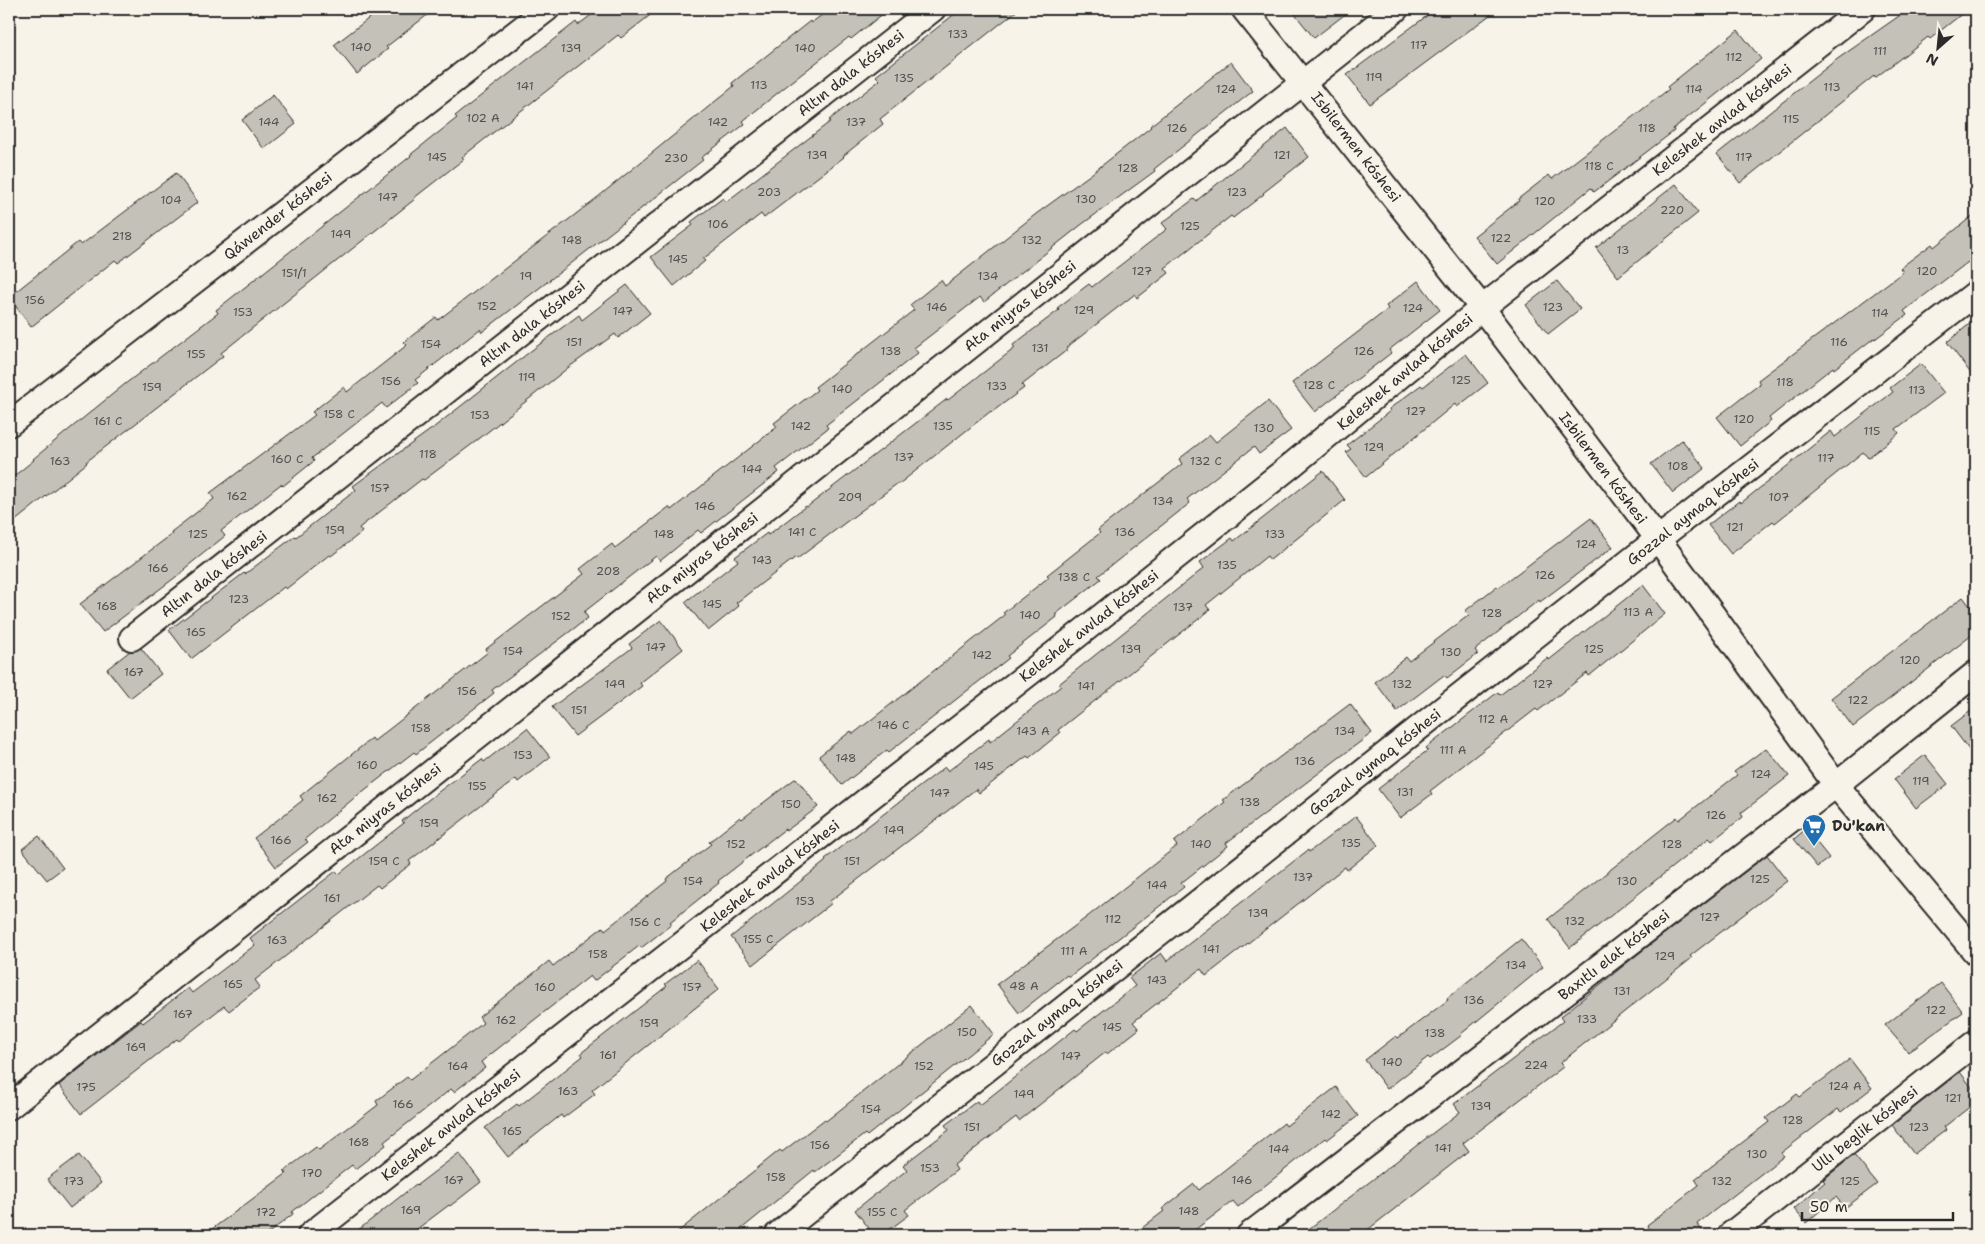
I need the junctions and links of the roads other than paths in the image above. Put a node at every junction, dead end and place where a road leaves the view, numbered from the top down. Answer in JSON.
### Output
{"nodes":[{"id":1,"x":547,"y":9,"type":"edge"},
{"id":2,"x":933,"y":9,"type":"edge"},
{"id":3,"x":1244,"y":9,"type":"edge"},
{"id":4,"x":1396,"y":9,"type":"edge"},
{"id":5,"x":1863,"y":9,"type":"edge"},
{"id":6,"x":1304,"y":81,"type":"junction"},
{"id":7,"x":1976,"y":293,"type":"edge"},
{"id":8,"x":1482,"y":308,"type":"junction"},
{"id":9,"x":9,"y":424,"type":"edge"},
{"id":10,"x":1658,"y":539,"type":"junction"},
{"id":11,"x":132,"y":638,"type":"dead end"},
{"id":12,"x":1976,"y":673,"type":"edge"},
{"id":13,"x":1836,"y":785,"type":"junction"},
{"id":14,"x":1976,"y":953,"type":"edge"},
{"id":15,"x":1976,"y":1042,"type":"edge"},
{"id":16,"x":9,"y":1107,"type":"edge"},
{"id":17,"x":310,"y":1235,"type":"edge"},
{"id":18,"x":777,"y":1235,"type":"edge"},
{"id":19,"x":1250,"y":1235,"type":"edge"},
{"id":20,"x":1730,"y":1235,"type":"edge"}],
"edges":[{"from":1,"to":9,"type":"street","name":"Qáwender kóshesi"},
{"from":2,"to":11,"type":"street","name":"Altın dala kóshesi"},
{"from":3,"to":6,"type":"street","name":"Isbilermen kóshesi"},
{"from":4,"to":6,"type":"street","name":"Ata miyras kóshesi"},
{"from":5,"to":8,"type":"street","name":"Keleshek awlad kóshesi"},
{"from":6,"to":8,"type":"street","name":"Isbilermen kóshesi"},
{"from":6,"to":16,"type":"street","name":"Ata miyras kóshesi"},
{"from":7,"to":10,"type":"street","name":"Gozzal aymaq kóshesi"},
{"from":8,"to":10,"type":"street","name":"Isbilermen kóshesi"},
{"from":8,"to":17,"type":"street","name":"Keleshek awlad kóshesi"},
{"from":10,"to":13,"type":"street","name":"Isbilermen kóshesi"},
{"from":10,"to":18,"type":"street","name":"Gozzal aymaq kóshesi"},
{"from":12,"to":13,"type":"street","name":"Baxıtlı elat kóshesi"},
{"from":13,"to":14,"type":"street","name":"Isbilermen kóshesi"},
{"from":13,"to":19,"type":"street","name":"Baxıtlı elat kóshesi"},
{"from":15,"to":20,"type":"street","name":"Ullı beglik kóshesi"}]}
